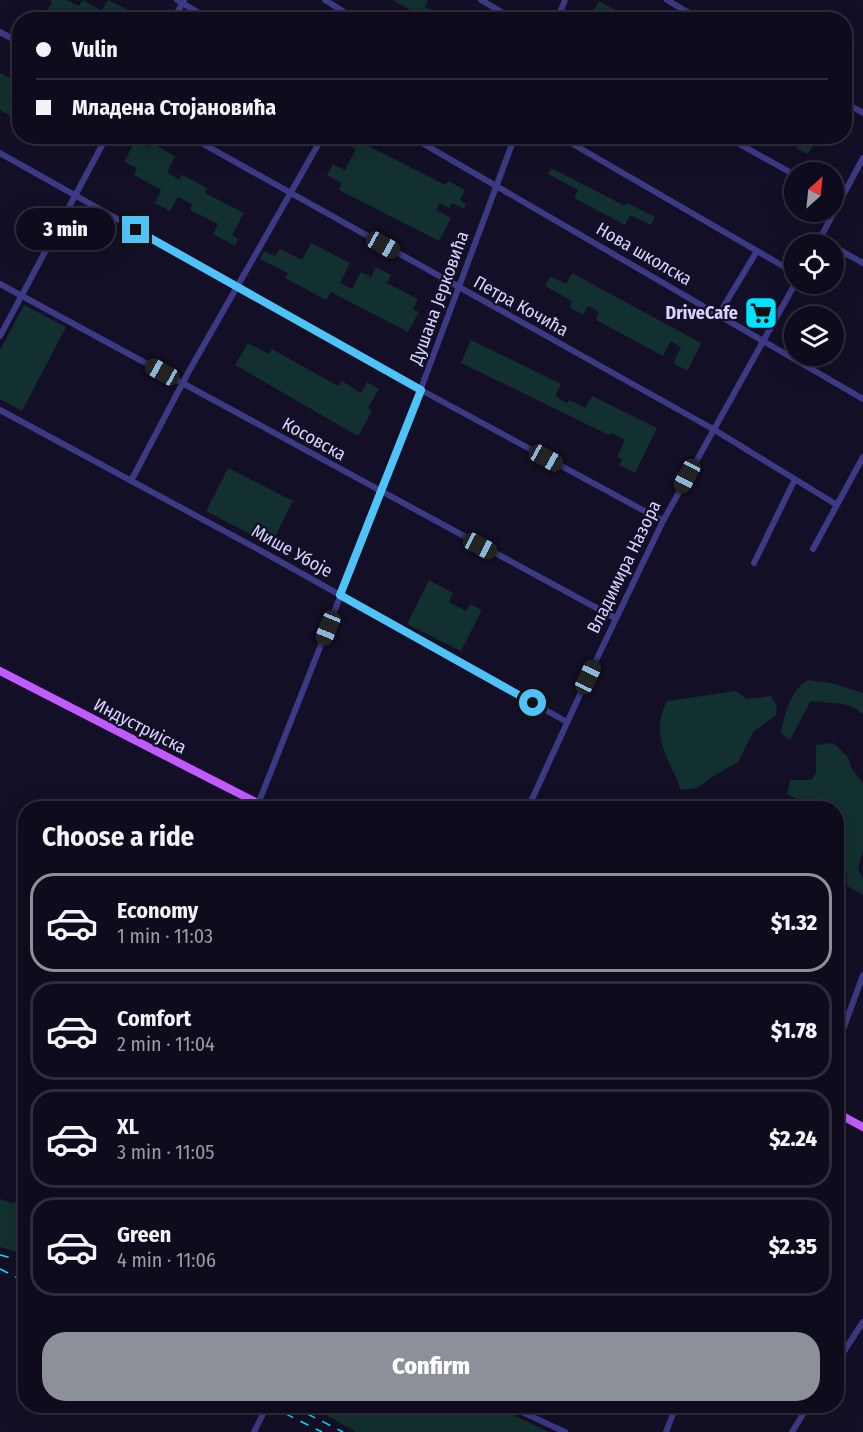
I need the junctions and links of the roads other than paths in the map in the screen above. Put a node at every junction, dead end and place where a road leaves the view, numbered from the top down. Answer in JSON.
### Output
{"nodes":[{"id":1,"x":325,"y":0,"type":"edge"},
{"id":2,"x":481,"y":0,"type":"edge"},
{"id":3,"x":667,"y":0,"type":"edge"},
{"id":4,"x":181,"y":1,"type":"edge"},
{"id":5,"x":198,"y":12,"type":"edge"},
{"id":6,"x":344,"y":12,"type":"edge"},
{"id":7,"x":501,"y":12,"type":"edge"},
{"id":8,"x":687,"y":12,"type":"edge"},
{"id":9,"x":104,"y":144,"type":"edge"},
{"id":10,"x":203,"y":144,"type":"edge"},
{"id":11,"x":318,"y":144,"type":"edge"},
{"id":12,"x":423,"y":144,"type":"edge"},
{"id":13,"x":512,"y":144,"type":"edge"},
{"id":14,"x":573,"y":144,"type":"edge"},
{"id":15,"x":739,"y":144,"type":"edge"},
{"id":16,"x":0,"y":153,"type":"edge"},
{"id":17,"x":863,"y":158,"type":"edge"},
{"id":18,"x":784,"y":169,"type":"edge"},
{"id":19,"x":496,"y":187,"type":"junction"},
{"id":20,"x":289,"y":192,"type":"junction"},
{"id":21,"x":844,"y":194,"type":"edge"},
{"id":22,"x":76,"y":196,"type":"junction"},
{"id":23,"x":756,"y":251,"type":"junction"},
{"id":24,"x":844,"y":253,"type":"edge"},
{"id":25,"x":863,"y":263,"type":"edge"},
{"id":26,"x":784,"y":267,"type":"edge"},
{"id":27,"x":0,"y":284,"type":"edge"},
{"id":28,"x":237,"y":286,"type":"junction"},
{"id":29,"x":459,"y":288,"type":"junction"},
{"id":30,"x":789,"y":294,"type":"edge"},
{"id":31,"x":21,"y":296,"type":"junction"},
{"id":32,"x":718,"y":314,"type":"junction"},
{"id":33,"x":0,"y":336,"type":"edge"},
{"id":34,"x":763,"y":341,"type":"junction"},
{"id":35,"x":182,"y":383,"type":"junction"},
{"id":36,"x":421,"y":390,"type":"junction"},
{"id":37,"x":863,"y":399,"type":"edge"},
{"id":38,"x":0,"y":410,"type":"edge"},
{"id":39,"x":713,"y":429,"type":"junction"},
{"id":40,"x":863,"y":457,"type":"edge"},
{"id":41,"x":795,"y":480,"type":"junction"},
{"id":42,"x":131,"y":481,"type":"junction"},
{"id":43,"x":381,"y":493,"type":"junction"},
{"id":44,"x":837,"y":505,"type":"junction"},
{"id":45,"x":663,"y":521,"type":"junction"},
{"id":46,"x":813,"y":549,"type":"dead end"},
{"id":47,"x":754,"y":563,"type":"dead end"},
{"id":48,"x":340,"y":595,"type":"junction"},
{"id":49,"x":615,"y":618,"type":"junction"},
{"id":50,"x":0,"y":671,"type":"edge"},
{"id":51,"x":567,"y":722,"type":"junction"},
{"id":52,"x":252,"y":801,"type":"edge"},
{"id":53,"x":259,"y":801,"type":"edge"},
{"id":54,"x":531,"y":801,"type":"edge"},
{"id":55,"x":863,"y":975,"type":"edge"},
{"id":56,"x":844,"y":1027,"type":"edge"},
{"id":57,"x":844,"y":1116,"type":"edge"},
{"id":58,"x":863,"y":1126,"type":"edge"},
{"id":59,"x":863,"y":1322,"type":"edge"},
{"id":60,"x":844,"y":1351,"type":"edge"},
{"id":61,"x":264,"y":1413,"type":"edge"},
{"id":62,"x":524,"y":1413,"type":"edge"},
{"id":63,"x":673,"y":1413,"type":"edge"},
{"id":64,"x":804,"y":1413,"type":"edge"},
{"id":65,"x":254,"y":1432,"type":"edge"},
{"id":66,"x":565,"y":1432,"type":"edge"},
{"id":67,"x":666,"y":1432,"type":"edge"},
{"id":68,"x":792,"y":1432,"type":"edge"}],
"edges":[{"from":1,"to":6,"type":"street"},
{"from":2,"to":7,"type":"street"},
{"from":3,"to":8,"type":"street"},
{"from":4,"to":5,"type":"street"},
{"from":9,"to":22,"type":"street"},
{"from":10,"to":20,"type":"street","name":"Петра Кочића"},
{"from":11,"to":20,"type":"street"},
{"from":12,"to":19,"type":"street","name":"Нова школска"},
{"from":13,"to":19,"type":"street","name":"Душана Јерковића"},
{"from":14,"to":23,"type":"street"},
{"from":15,"to":18,"type":"street"},
{"from":16,"to":22,"type":"street"},
{"from":17,"to":21,"type":"street"},
{"from":19,"to":29,"type":"street","name":"Душана Јерковића"},
{"from":19,"to":32,"type":"street","name":"Нова школска"},
{"from":20,"to":28,"type":"street"},
{"from":20,"to":29,"type":"street","name":"Петра Кочића"},
{"from":22,"to":28,"type":"street"},
{"from":22,"to":31,"type":"street"},
{"from":23,"to":26,"type":"street"},
{"from":23,"to":32,"type":"street"},
{"from":24,"to":25,"type":"street"},
{"from":27,"to":31,"type":"street","name":"Косовска"},
{"from":28,"to":35,"type":"street"},
{"from":28,"to":36,"type":"street"},
{"from":29,"to":36,"type":"street","name":"Душана Јерковића"},
{"from":29,"to":39,"type":"street","name":"Петра Кочића"},
{"from":30,"to":34,"type":"street","name":"Владимира Назора"},
{"from":31,"to":33,"type":"street"},
{"from":31,"to":35,"type":"street","name":"Косовска"},
{"from":32,"to":34,"type":"street","name":"Нова школска"},
{"from":34,"to":37,"type":"street","name":"Нова школска"},
{"from":34,"to":39,"type":"street","name":"Владимира Назора"},
{"from":35,"to":42,"type":"street"},
{"from":35,"to":43,"type":"street","name":"Косовска"},
{"from":36,"to":43,"type":"street","name":"Душана Јерковића"},
{"from":36,"to":45,"type":"street"},
{"from":38,"to":42,"type":"street","name":"Мише Убоје"},
{"from":39,"to":41,"type":"street","name":"Петра Кочића"},
{"from":39,"to":45,"type":"street","name":"Владимира Назора"},
{"from":40,"to":44,"type":"street"},
{"from":41,"to":44,"type":"street","name":"Петра Кочића"},
{"from":41,"to":47,"type":"street"},
{"from":42,"to":48,"type":"street","name":"Мише Убоје"},
{"from":43,"to":48,"type":"street","name":"Душана Јерковића"},
{"from":43,"to":49,"type":"street","name":"Косовска"},
{"from":44,"to":46,"type":"street"},
{"from":45,"to":49,"type":"street","name":"Владимира Назора"},
{"from":48,"to":51,"type":"street","name":"Мише Убоје"},
{"from":48,"to":53,"type":"street","name":"Душана Јерковића"},
{"from":49,"to":51,"type":"street","name":"Владимира Назора"},
{"from":50,"to":52,"type":"main road","name":"Индустријска"},
{"from":51,"to":54,"type":"street","name":"Владимира Назора"},
{"from":55,"to":56,"type":"street"},
{"from":57,"to":58,"type":"main road"},
{"from":59,"to":60,"type":"street"},
{"from":61,"to":65,"type":"street"},
{"from":62,"to":66,"type":"street"},
{"from":63,"to":67,"type":"street"},
{"from":64,"to":68,"type":"street"}]}
